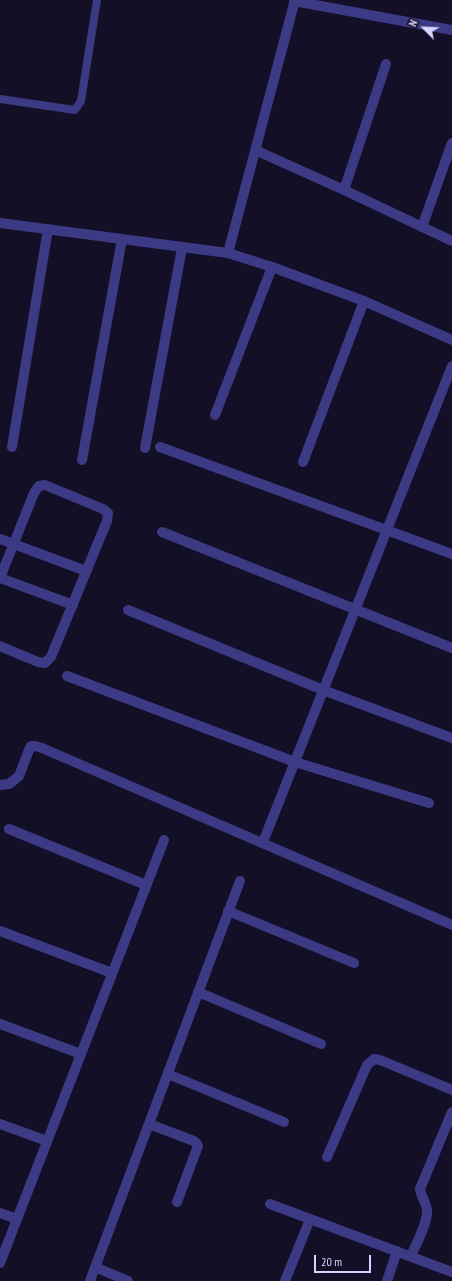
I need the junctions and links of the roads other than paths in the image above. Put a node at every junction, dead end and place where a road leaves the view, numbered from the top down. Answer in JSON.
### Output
{"nodes":[{"id":1,"x":96,"y":0,"type":"edge"},
{"id":2,"x":294,"y":1,"type":"edge"},
{"id":3,"x":452,"y":30,"type":"edge"},
{"id":4,"x":386,"y":64,"type":"dead end"},
{"id":5,"x":0,"y":99,"type":"edge"},
{"id":6,"x":452,"y":143,"type":"edge"},
{"id":7,"x":255,"y":150,"type":"junction"},
{"id":8,"x":344,"y":190,"type":"junction"},
{"id":9,"x":0,"y":223,"type":"edge"},
{"id":10,"x":422,"y":227,"type":"junction"},
{"id":11,"x":48,"y":229,"type":"junction"},
{"id":12,"x":122,"y":239,"type":"junction"},
{"id":13,"x":452,"y":241,"type":"edge"},
{"id":14,"x":182,"y":248,"type":"junction"},
{"id":15,"x":228,"y":253,"type":"junction"},
{"id":16,"x":272,"y":267,"type":"junction"},
{"id":17,"x":364,"y":301,"type":"junction"},
{"id":18,"x":452,"y":340,"type":"edge"},
{"id":19,"x":452,"y":366,"type":"edge"},
{"id":20,"x":215,"y":415,"type":"dead end"},
{"id":21,"x":12,"y":447,"type":"dead end"},
{"id":22,"x":160,"y":447,"type":"dead end"},
{"id":23,"x":146,"y":448,"type":"dead end"},
{"id":24,"x":82,"y":460,"type":"dead end"},
{"id":25,"x":303,"y":462,"type":"dead end"},
{"id":26,"x":387,"y":530,"type":"junction"},
{"id":27,"x":162,"y":532,"type":"dead end"},
{"id":28,"x":0,"y":539,"type":"edge"},
{"id":29,"x":14,"y":544,"type":"junction"},
{"id":30,"x":452,"y":554,"type":"edge"},
{"id":31,"x":86,"y":571,"type":"junction"},
{"id":32,"x":0,"y":578,"type":"edge"},
{"id":33,"x":73,"y":605,"type":"junction"},
{"id":34,"x":128,"y":610,"type":"dead end"},
{"id":35,"x":355,"y":610,"type":"junction"},
{"id":36,"x":0,"y":646,"type":"edge"},
{"id":37,"x":452,"y":648,"type":"edge"},
{"id":38,"x":66,"y":676,"type":"dead end"},
{"id":39,"x":323,"y":690,"type":"junction"},
{"id":40,"x":452,"y":738,"type":"edge"},
{"id":41,"x":295,"y":762,"type":"junction"},
{"id":42,"x":0,"y":785,"type":"edge"},
{"id":43,"x":429,"y":803,"type":"dead end"},
{"id":44,"x":9,"y":829,"type":"dead end"},
{"id":45,"x":164,"y":840,"type":"dead end"},
{"id":46,"x":263,"y":842,"type":"junction"},
{"id":47,"x":240,"y":881,"type":"dead end"},
{"id":48,"x":146,"y":884,"type":"junction"},
{"id":49,"x":228,"y":912,"type":"junction"},
{"id":50,"x":452,"y":925,"type":"edge"},
{"id":51,"x":0,"y":931,"type":"edge"},
{"id":52,"x":354,"y":962,"type":"dead end"},
{"id":53,"x":112,"y":973,"type":"junction"},
{"id":54,"x":198,"y":992,"type":"junction"},
{"id":55,"x":0,"y":1024,"type":"edge"},
{"id":56,"x":320,"y":1044,"type":"dead end"},
{"id":57,"x":81,"y":1054,"type":"junction"},
{"id":58,"x":168,"y":1074,"type":"junction"},
{"id":59,"x":452,"y":1090,"type":"edge"},
{"id":60,"x":452,"y":1112,"type":"edge"},
{"id":61,"x":284,"y":1122,"type":"dead end"},
{"id":62,"x":0,"y":1124,"type":"edge"},
{"id":63,"x":149,"y":1124,"type":"junction"},
{"id":64,"x":47,"y":1141,"type":"junction"},
{"id":65,"x":327,"y":1157,"type":"dead end"},
{"id":66,"x":177,"y":1202,"type":"dead end"},
{"id":67,"x":270,"y":1204,"type":"dead end"},
{"id":68,"x":0,"y":1213,"type":"edge"},
{"id":69,"x":310,"y":1219,"type":"junction"},
{"id":70,"x":17,"y":1220,"type":"junction"},
{"id":71,"x":397,"y":1251,"type":"junction"},
{"id":72,"x":411,"y":1256,"type":"junction"},
{"id":73,"x":0,"y":1263,"type":"edge"},
{"id":74,"x":95,"y":1267,"type":"junction"},
{"id":75,"x":452,"y":1272,"type":"edge"},
{"id":76,"x":90,"y":1281,"type":"edge"},
{"id":77,"x":128,"y":1281,"type":"edge"},
{"id":78,"x":285,"y":1281,"type":"edge"},
{"id":79,"x":387,"y":1281,"type":"edge"}],
"edges":[{"from":1,"to":5,"type":"lane"},
{"from":2,"to":3,"type":"street"},
{"from":2,"to":7,"type":"street"},
{"from":4,"to":8,"type":"street"},
{"from":6,"to":10,"type":"street"},
{"from":7,"to":8,"type":"street"},
{"from":7,"to":15,"type":"street"},
{"from":8,"to":10,"type":"street"},
{"from":9,"to":11,"type":"street"},
{"from":10,"to":13,"type":"street"},
{"from":11,"to":12,"type":"street"},
{"from":11,"to":21,"type":"street"},
{"from":12,"to":14,"type":"street"},
{"from":12,"to":24,"type":"street"},
{"from":14,"to":15,"type":"street"},
{"from":14,"to":23,"type":"street"},
{"from":15,"to":16,"type":"street"},
{"from":16,"to":17,"type":"street"},
{"from":16,"to":20,"type":"street"},
{"from":17,"to":18,"type":"street"},
{"from":17,"to":25,"type":"street"},
{"from":19,"to":26,"type":"street"},
{"from":22,"to":26,"type":"street"},
{"from":26,"to":30,"type":"street"},
{"from":26,"to":35,"type":"street"},
{"from":27,"to":35,"type":"street"},
{"from":28,"to":29,"type":"street"},
{"from":29,"to":31,"type":"street"},
{"from":29,"to":31,"type":"street"},
{"from":29,"to":32,"type":"street"},
{"from":31,"to":33,"type":"street"},
{"from":32,"to":33,"type":"street"},
{"from":33,"to":36,"type":"street"},
{"from":34,"to":39,"type":"street"},
{"from":35,"to":37,"type":"street"},
{"from":35,"to":39,"type":"street"},
{"from":38,"to":41,"type":"street"},
{"from":39,"to":40,"type":"street"},
{"from":39,"to":41,"type":"street"},
{"from":41,"to":43,"type":"street"},
{"from":41,"to":46,"type":"street"},
{"from":42,"to":46,"type":"street"},
{"from":44,"to":48,"type":"street"},
{"from":45,"to":48,"type":"street"},
{"from":46,"to":50,"type":"street"},
{"from":47,"to":49,"type":"street"},
{"from":48,"to":53,"type":"street"},
{"from":49,"to":52,"type":"street"},
{"from":49,"to":54,"type":"street"},
{"from":51,"to":53,"type":"street"},
{"from":53,"to":57,"type":"street"},
{"from":54,"to":56,"type":"street"},
{"from":54,"to":58,"type":"street"},
{"from":55,"to":57,"type":"street"},
{"from":57,"to":64,"type":"street"},
{"from":58,"to":61,"type":"street"},
{"from":58,"to":63,"type":"street"},
{"from":59,"to":65,"type":"street"},
{"from":60,"to":72,"type":"street"},
{"from":62,"to":64,"type":"street"},
{"from":63,"to":66,"type":"street"},
{"from":63,"to":74,"type":"street"},
{"from":64,"to":70,"type":"street"},
{"from":67,"to":69,"type":"street"},
{"from":68,"to":70,"type":"street"},
{"from":69,"to":71,"type":"street"},
{"from":69,"to":78,"type":"street"},
{"from":70,"to":73,"type":"street"},
{"from":71,"to":72,"type":"street"},
{"from":71,"to":79,"type":"street"},
{"from":72,"to":75,"type":"street"},
{"from":74,"to":76,"type":"street"},
{"from":74,"to":77,"type":"street"}]}
